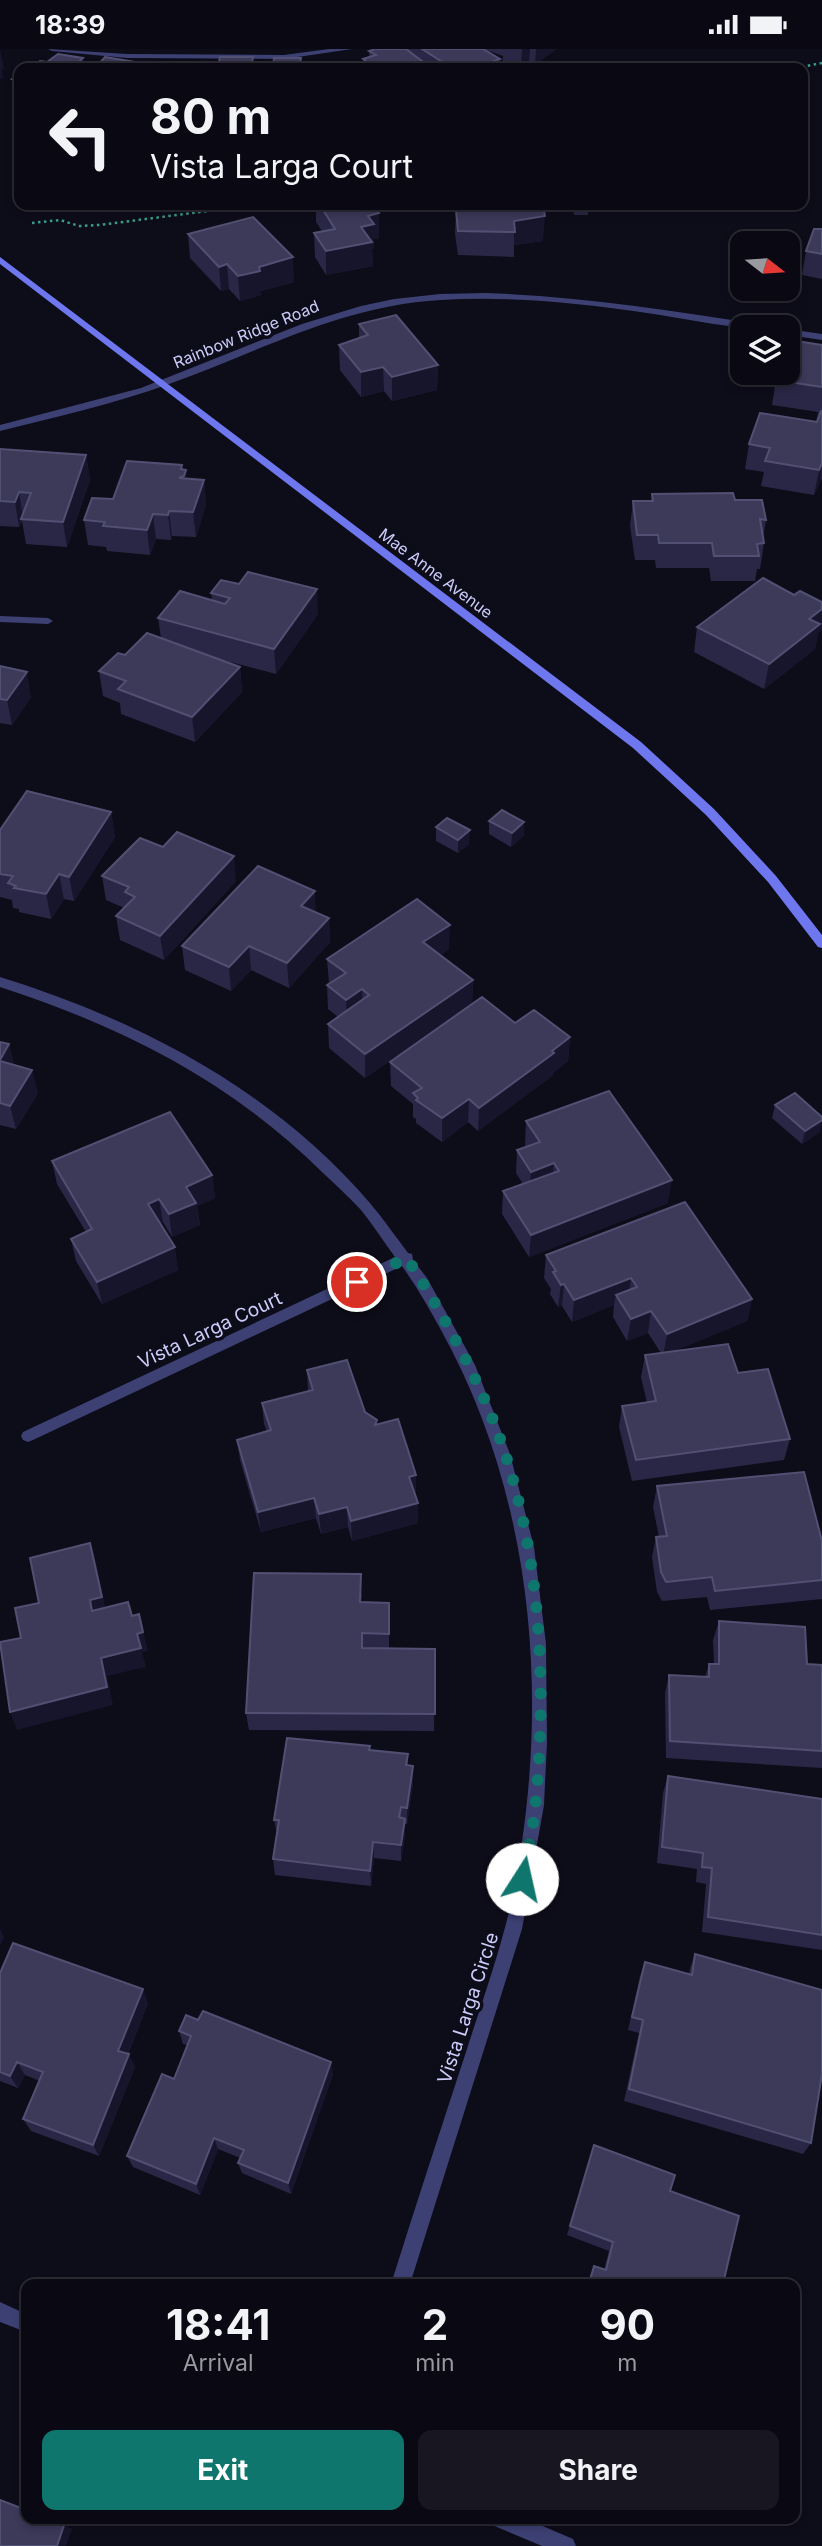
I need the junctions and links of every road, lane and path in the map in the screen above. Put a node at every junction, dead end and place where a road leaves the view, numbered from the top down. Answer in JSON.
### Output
{"nodes":[{"id":1,"x":52,"y":49,"type":"edge"},
{"id":2,"x":348,"y":49,"type":"edge"},
{"id":3,"x":216,"y":210,"type":"edge"},
{"id":4,"x":32,"y":223,"type":"dead end"},
{"id":5,"x":0,"y":260,"type":"edge"},
{"id":6,"x":730,"y":323,"type":"edge"},
{"id":7,"x":800,"y":334,"type":"edge"},
{"id":8,"x":822,"y":337,"type":"edge"},
{"id":9,"x":163,"y":384,"type":"junction"},
{"id":10,"x":0,"y":428,"type":"edge"},
{"id":11,"x":0,"y":619,"type":"edge"},
{"id":12,"x":48,"y":621,"type":"dead end"},
{"id":13,"x":822,"y":944,"type":"edge"},
{"id":14,"x":0,"y":982,"type":"edge"},
{"id":15,"x":407,"y":1258,"type":"junction"},
{"id":16,"x":28,"y":1436,"type":"dead end"},
{"id":17,"x":403,"y":2279,"type":"edge"},
{"id":18,"x":0,"y":2312,"type":"edge"},
{"id":19,"x":21,"y":2321,"type":"edge"},
{"id":20,"x":513,"y":2524,"type":"edge"},
{"id":21,"x":566,"y":2546,"type":"edge"}],
"edges":[{"from":1,"to":2,"type":"street"},
{"from":3,"to":4,"type":"path"},
{"from":5,"to":9,"type":"main road","name":"Mae Anne Avenue"},
{"from":6,"to":9,"type":"street","name":"Rainbow Ridge Road"},
{"from":7,"to":8,"type":"street"},
{"from":9,"to":10,"type":"street","name":"Rainbow Ridge Road"},
{"from":9,"to":13,"type":"main road","name":"Mae Anne Avenue"},
{"from":11,"to":12,"type":"street"},
{"from":14,"to":15,"type":"street","name":"Vista Larga Circle"},
{"from":15,"to":16,"type":"street","name":"Vista Larga Court"},
{"from":15,"to":17,"type":"street","name":"Vista Larga Circle"},
{"from":18,"to":19,"type":"street"},
{"from":20,"to":21,"type":"street"}]}
